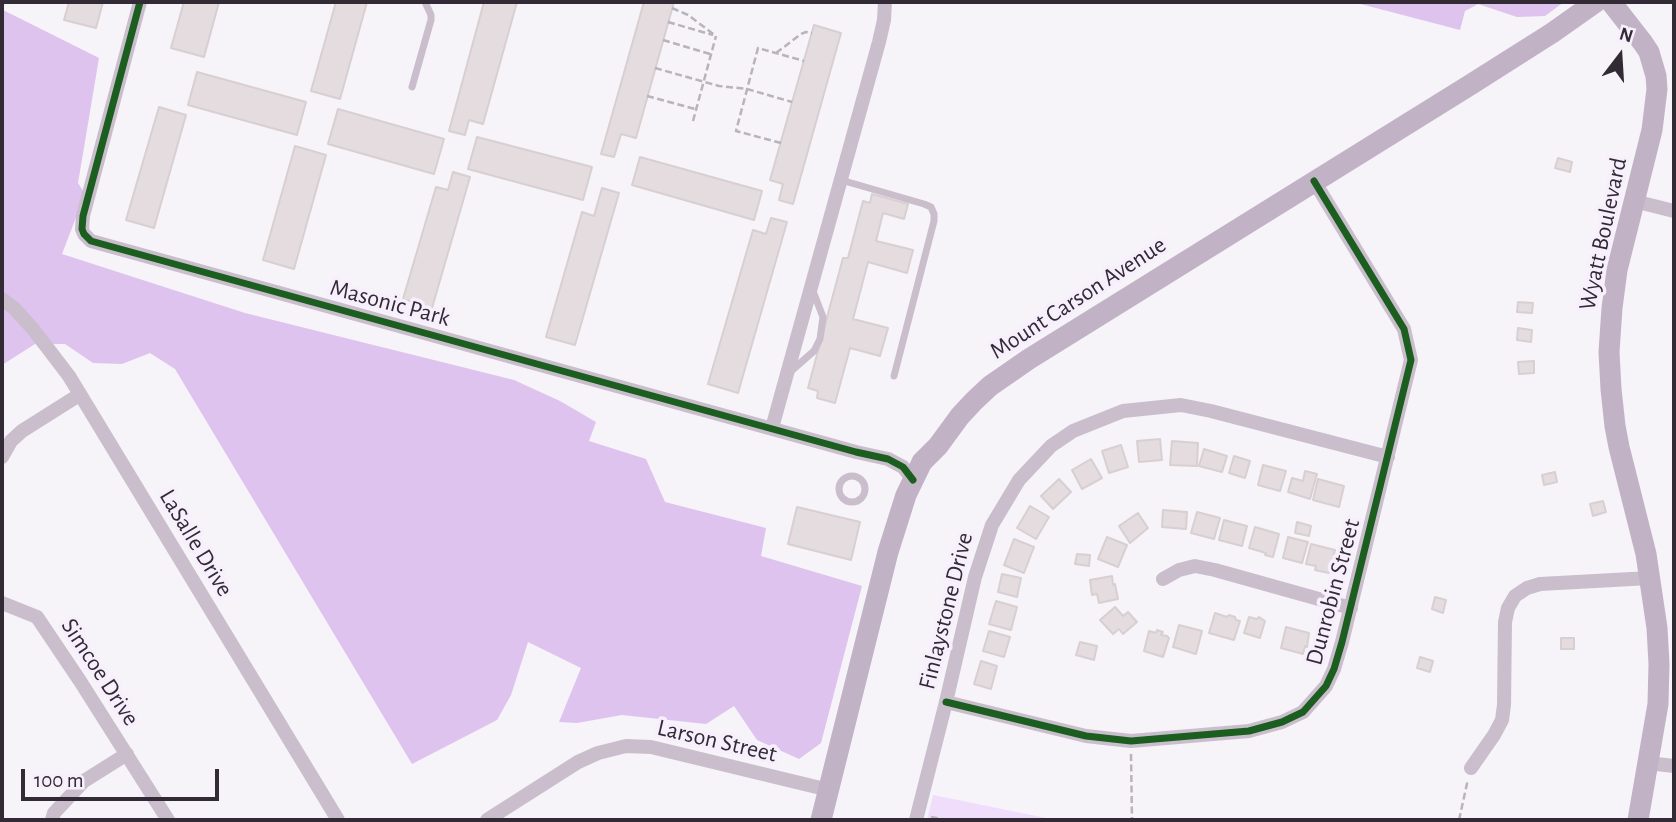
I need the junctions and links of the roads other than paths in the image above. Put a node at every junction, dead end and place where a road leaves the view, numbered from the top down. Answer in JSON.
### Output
{"nodes":[{"id":1,"x":140,"y":2,"type":"edge"},
{"id":2,"x":425,"y":2,"type":"edge"},
{"id":3,"x":885,"y":2,"type":"edge"},
{"id":4,"x":1596,"y":2,"type":"edge"},
{"id":5,"x":1611,"y":2,"type":"edge"},
{"id":6,"x":412,"y":87,"type":"dead end"},
{"id":7,"x":841,"y":180,"type":"junction"},
{"id":8,"x":1314,"y":181,"type":"junction"},
{"id":9,"x":1634,"y":201,"type":"junction"},
{"id":10,"x":1674,"y":211,"type":"edge"},
{"id":11,"x":811,"y":287,"type":"junction"},
{"id":12,"x":2,"y":299,"type":"edge"},
{"id":13,"x":786,"y":375,"type":"junction"},
{"id":14,"x":894,"y":376,"type":"dead end"},
{"id":15,"x":79,"y":396,"type":"junction"},
{"id":16,"x":772,"y":428,"type":"junction"},
{"id":17,"x":2,"y":457,"type":"edge"},
{"id":18,"x":1388,"y":457,"type":"junction"},
{"id":19,"x":912,"y":480,"type":"junction"},
{"id":20,"x":1650,"y":578,"type":"junction"},
{"id":21,"x":1163,"y":579,"type":"dead end"},
{"id":22,"x":2,"y":603,"type":"edge"},
{"id":23,"x":1351,"y":608,"type":"junction"},
{"id":24,"x":946,"y":702,"type":"junction"},
{"id":25,"x":127,"y":754,"type":"junction"},
{"id":26,"x":1648,"y":763,"type":"junction"},
{"id":27,"x":1674,"y":766,"type":"edge"},
{"id":28,"x":1471,"y":768,"type":"road end"},
{"id":29,"x":829,"y":790,"type":"junction"},
{"id":30,"x":917,"y":817,"type":"edge"},
{"id":31,"x":52,"y":820,"type":"edge"},
{"id":32,"x":168,"y":820,"type":"edge"},
{"id":33,"x":338,"y":820,"type":"edge"},
{"id":34,"x":487,"y":820,"type":"edge"},
{"id":35,"x":821,"y":820,"type":"edge"},
{"id":36,"x":1637,"y":820,"type":"edge"}],
"edges":[{"from":1,"to":16,"type":"street","name":"Masonic Park"},
{"from":2,"to":6,"type":"lane"},
{"from":3,"to":7,"type":"street"},
{"from":4,"to":8,"type":"main road","name":"Mount Carson Avenue"},
{"from":5,"to":9,"type":"main road","name":"Wyatt Boulevard"},
{"from":7,"to":11,"type":"street"},
{"from":7,"to":14,"type":"lane"},
{"from":8,"to":18,"type":"street","name":"Dunrobin Street"},
{"from":8,"to":19,"type":"main road","name":"Mount Carson Avenue"},
{"from":9,"to":10,"type":"street"},
{"from":9,"to":20,"type":"main road","name":"Wyatt Boulevard"},
{"from":11,"to":13,"type":"street"},
{"from":11,"to":13,"type":"lane"},
{"from":12,"to":15,"type":"street","name":"LaSalle Drive"},
{"from":13,"to":16,"type":"street"},
{"from":15,"to":17,"type":"street"},
{"from":15,"to":33,"type":"street","name":"LaSalle Drive"},
{"from":16,"to":19,"type":"street","name":"Masonic Park"},
{"from":18,"to":23,"type":"street","name":"Dunrobin Street"},
{"from":18,"to":24,"type":"street","name":"Finlaystone Drive"},
{"from":19,"to":29,"type":"main road","name":"Mount Carson Avenue"},
{"from":20,"to":26,"type":"main road","name":"Wyatt Boulevard"},
{"from":20,"to":28,"type":"street"},
{"from":21,"to":23,"type":"street"},
{"from":22,"to":25,"type":"street","name":"Simcoe Drive"},
{"from":23,"to":24,"type":"street","name":"Dunrobin Street"},
{"from":24,"to":30,"type":"street","name":"Finlaystone Drive"},
{"from":25,"to":31,"type":"street"},
{"from":25,"to":32,"type":"street","name":"Simcoe Drive"},
{"from":26,"to":27,"type":"street"},
{"from":26,"to":36,"type":"main road","name":"Wyatt Boulevard"},
{"from":29,"to":34,"type":"street","name":"Larson Street"},
{"from":29,"to":35,"type":"main road","name":"Mount Carson Avenue"}]}
